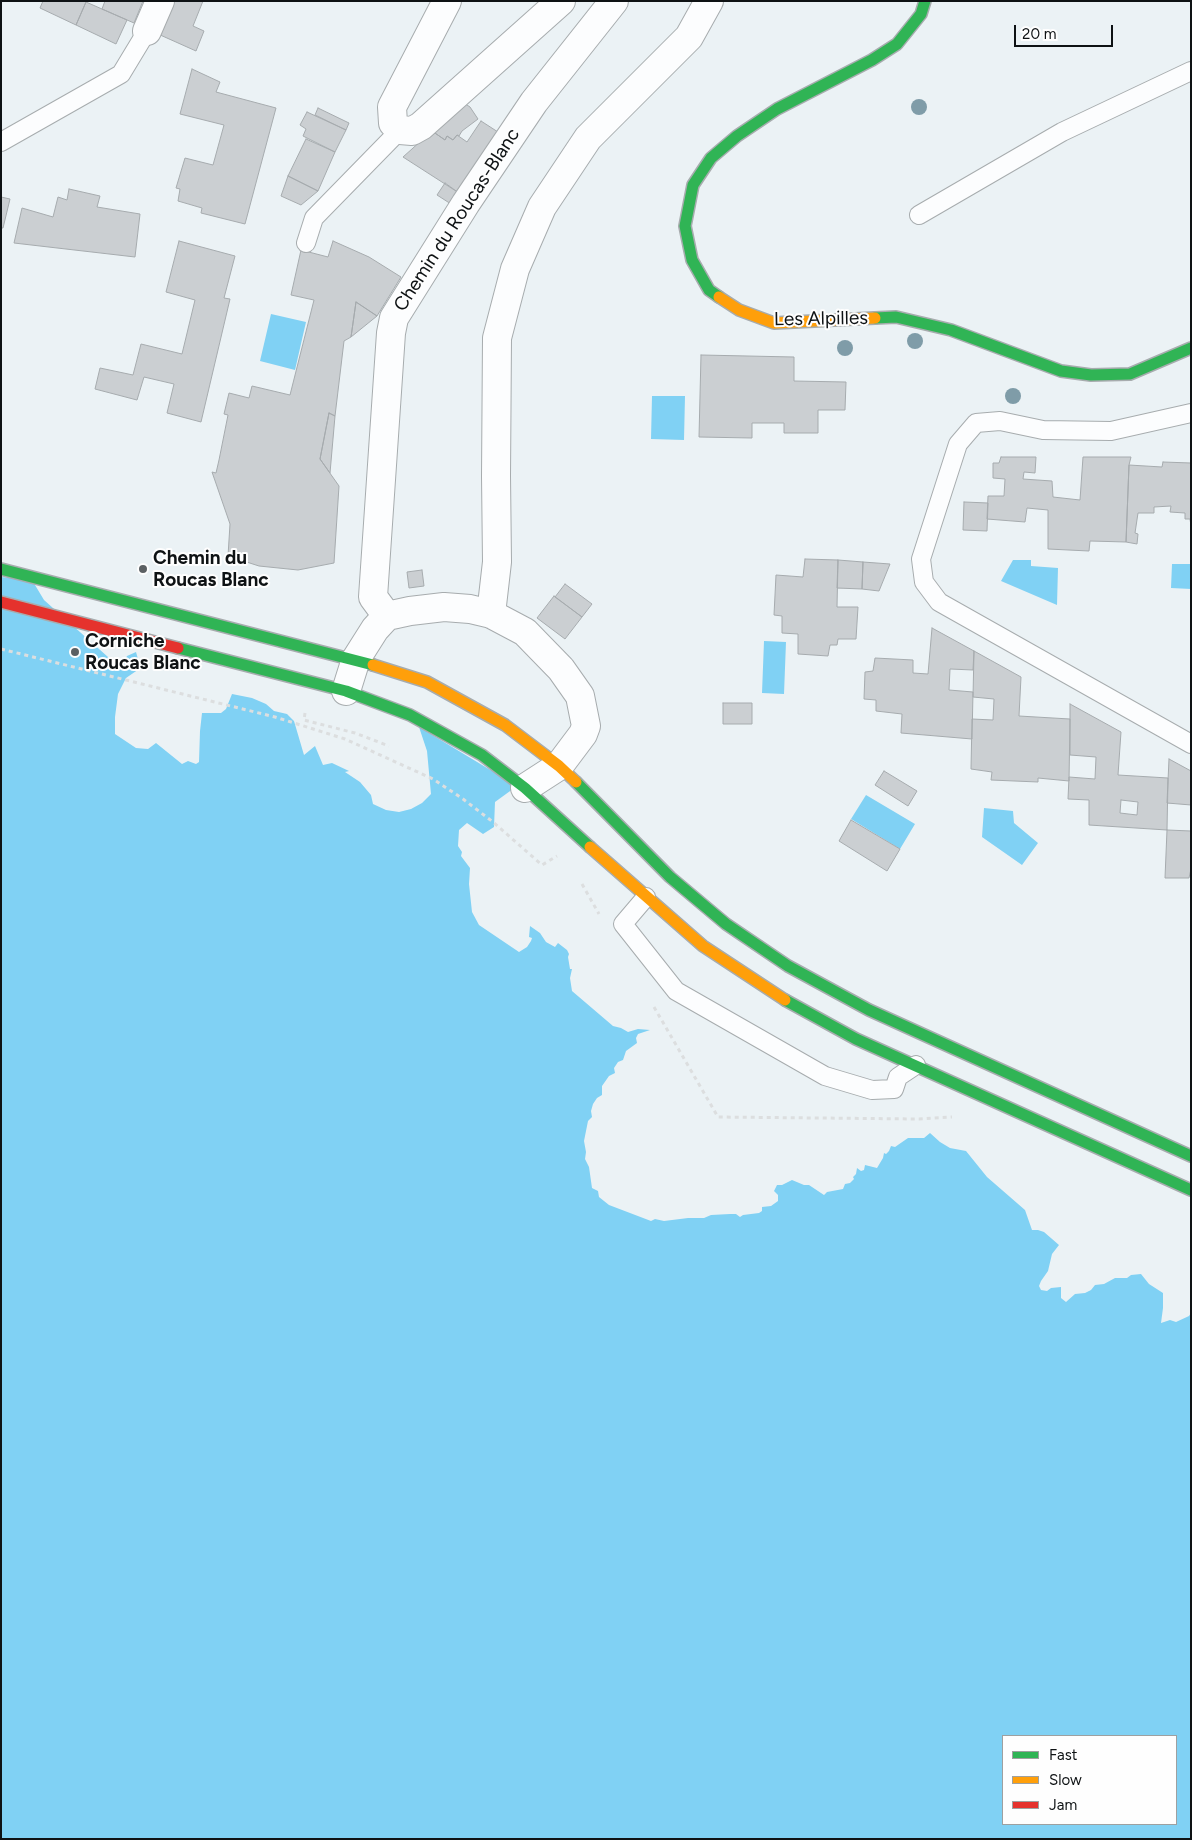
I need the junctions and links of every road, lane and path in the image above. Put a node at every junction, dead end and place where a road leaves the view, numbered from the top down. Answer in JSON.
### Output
{"nodes":[{"id":1,"x":160,"y":1,"type":"edge"},
{"id":2,"x":447,"y":1,"type":"edge"},
{"id":3,"x":561,"y":1,"type":"edge"},
{"id":4,"x":614,"y":1,"type":"edge"},
{"id":5,"x":709,"y":1,"type":"edge"},
{"id":6,"x":925,"y":1,"type":"edge"},
{"id":7,"x":147,"y":31,"type":"joint"},
{"id":8,"x":1191,"y":71,"type":"edge"},
{"id":9,"x":400,"y":130,"type":"junction"},
{"id":10,"x":1,"y":142,"type":"edge"},
{"id":11,"x":918,"y":215,"type":"dead end"},
{"id":12,"x":306,"y":242,"type":"dead end"},
{"id":13,"x":1191,"y":348,"type":"edge"},
{"id":14,"x":1191,"y":412,"type":"edge"},
{"id":15,"x":1,"y":569,"type":"edge"},
{"id":16,"x":1,"y":602,"type":"edge"},
{"id":17,"x":492,"y":614,"type":"junction"},
{"id":18,"x":387,"y":616,"type":"junction"},
{"id":19,"x":1,"y":649,"type":"edge"},
{"id":20,"x":356,"y":659,"type":"junction"},
{"id":21,"x":346,"y":691,"type":"junction"},
{"id":22,"x":297,"y":711,"type":"dead end"},
{"id":23,"x":305,"y":713,"type":"junction"},
{"id":24,"x":314,"y":715,"type":"dead end"},
{"id":25,"x":1191,"y":744,"type":"edge"},
{"id":26,"x":389,"y":746,"type":"dead end"},
{"id":27,"x":559,"y":766,"type":"junction"},
{"id":28,"x":531,"y":793,"type":"junction"},
{"id":29,"x":551,"y":850,"type":"dead end"},
{"id":30,"x":558,"y":856,"type":"junction"},
{"id":31,"x":563,"y":861,"type":"dead end"},
{"id":32,"x":646,"y":897,"type":"junction"},
{"id":33,"x":916,"y":1065,"type":"junction"},
{"id":34,"x":1191,"y":1156,"type":"edge"},
{"id":35,"x":1191,"y":1190,"type":"edge"}],
"edges":[{"from":1,"to":7,"type":"street"},
{"from":2,"to":9,"type":"street"},
{"from":3,"to":9,"type":"street"},
{"from":4,"to":18,"type":"street","name":"Chemin du Roucas-Blanc"},
{"from":5,"to":17,"type":"street"},
{"from":6,"to":13,"type":"main road","name":"Les Alpilles"},
{"from":7,"to":10,"type":"lane"},
{"from":8,"to":11,"type":"lane"},
{"from":9,"to":12,"type":"lane"},
{"from":14,"to":25,"type":"lane"},
{"from":15,"to":20,"type":"main road"},
{"from":16,"to":21,"type":"main road"},
{"from":17,"to":18,"type":"street"},
{"from":17,"to":27,"type":"street"},
{"from":18,"to":20,"type":"street"},
{"from":19,"to":30,"type":"path"},
{"from":20,"to":21,"type":"street"},
{"from":20,"to":27,"type":"main road"},
{"from":21,"to":28,"type":"main road"},
{"from":22,"to":23,"type":"path"},
{"from":23,"to":24,"type":"path"},
{"from":23,"to":26,"type":"path"},
{"from":27,"to":28,"type":"street"},
{"from":27,"to":34,"type":"main road"},
{"from":28,"to":32,"type":"main road"},
{"from":29,"to":30,"type":"path"},
{"from":30,"to":31,"type":"path"},
{"from":32,"to":33,"type":"main road"},
{"from":32,"to":33,"type":"lane"},
{"from":33,"to":35,"type":"main road"}]}
